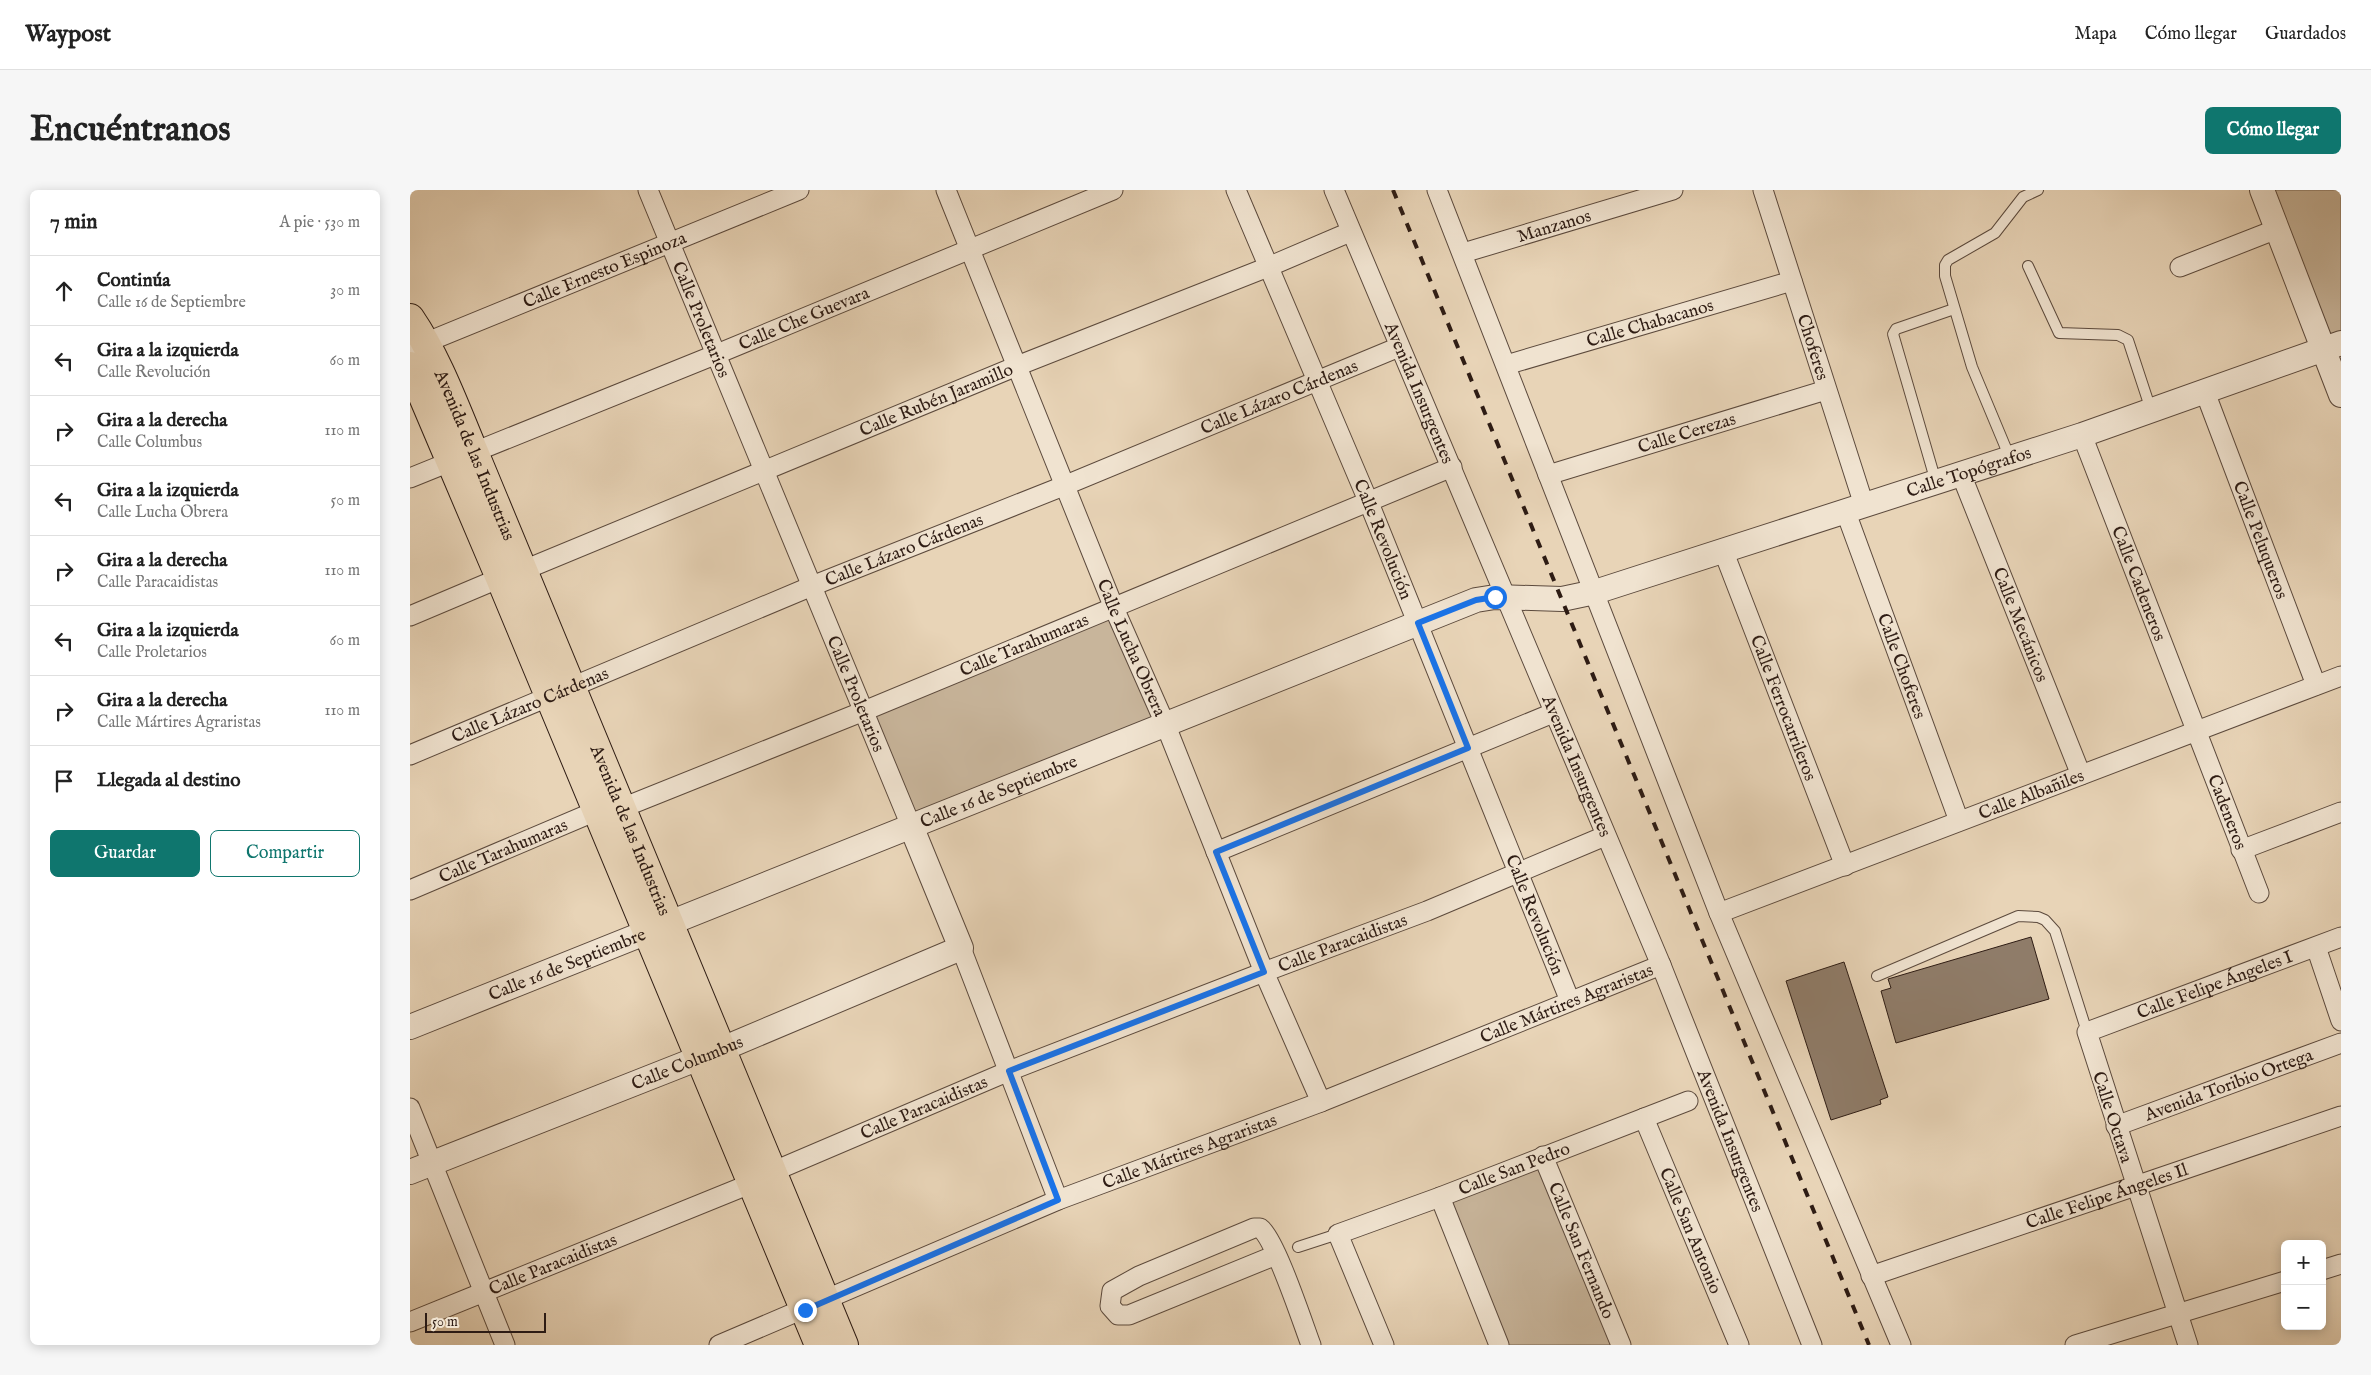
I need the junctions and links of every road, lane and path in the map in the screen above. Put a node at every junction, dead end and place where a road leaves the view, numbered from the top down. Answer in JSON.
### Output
{"nodes":[{"id":1,"x":648,"y":190,"type":"edge"},
{"id":2,"x":798,"y":190,"type":"edge"},
{"id":3,"x":946,"y":190,"type":"edge"},
{"id":4,"x":1113,"y":190,"type":"edge"},
{"id":5,"x":1236,"y":190,"type":"edge"},
{"id":6,"x":1334,"y":190,"type":"edge"},
{"id":7,"x":1437,"y":190,"type":"edge"},
{"id":8,"x":1673,"y":190,"type":"edge"},
{"id":9,"x":1763,"y":190,"type":"edge"},
{"id":10,"x":2038,"y":190,"type":"edge"},
{"id":11,"x":2262,"y":190,"type":"edge"},
{"id":12,"x":2277,"y":229,"type":"junction"},
{"id":13,"x":1350,"y":232,"type":"junction"},
{"id":14,"x":670,"y":243,"type":"junction"},
{"id":15,"x":970,"y":249,"type":"junction"},
{"id":16,"x":1463,"y":253,"type":"junction"},
{"id":17,"x":2028,"y":266,"type":"dead end"},
{"id":18,"x":1268,"y":267,"type":"junction"},
{"id":19,"x":2180,"y":267,"type":"dead end"},
{"id":20,"x":1792,"y":281,"type":"junction"},
{"id":21,"x":1954,"y":309,"type":"junction"},
{"id":22,"x":410,"y":318,"type":"edge"},
{"id":23,"x":418,"y":346,"type":"edge"},
{"id":24,"x":2332,"y":346,"type":"edge"},
{"id":25,"x":1399,"y":347,"type":"junction"},
{"id":26,"x":718,"y":354,"type":"junction"},
{"id":27,"x":1506,"y":365,"type":"junction"},
{"id":28,"x":410,"y":366,"type":"edge"},
{"id":29,"x":1017,"y":366,"type":"junction"},
{"id":30,"x":1316,"y":380,"type":"junction"},
{"id":31,"x":1826,"y":390,"type":"junction"},
{"id":32,"x":2205,"y":392,"type":"junction"},
{"id":33,"x":2341,"y":395,"type":"edge"},
{"id":34,"x":2152,"y":411,"type":"junction"},
{"id":35,"x":2082,"y":435,"type":"junction"},
{"id":36,"x":463,"y":456,"type":"junction"},
{"id":37,"x":2010,"y":458,"type":"junction"},
{"id":38,"x":1452,"y":467,"type":"junction"},
{"id":39,"x":765,"y":470,"type":"junction"},
{"id":40,"x":1961,"y":474,"type":"junction"},
{"id":41,"x":1548,"y":475,"type":"junction"},
{"id":42,"x":410,"y":478,"type":"edge"},
{"id":43,"x":1936,"y":482,"type":"junction"},
{"id":44,"x":1066,"y":485,"type":"junction"},
{"id":45,"x":1368,"y":503,"type":"junction"},
{"id":46,"x":1854,"y":508,"type":"junction"},
{"id":47,"x":1723,"y":550,"type":"junction"},
{"id":48,"x":512,"y":574,"type":"junction"},
{"id":49,"x":812,"y":586,"type":"junction"},
{"id":50,"x":1595,"y":592,"type":"junction"},
{"id":51,"x":1507,"y":597,"type":"junction"},
{"id":52,"x":1114,"y":608,"type":"junction"},
{"id":53,"x":410,"y":616,"type":"edge"},
{"id":54,"x":1418,"y":623,"type":"junction"},
{"id":55,"x":2341,"y":676,"type":"edge"},
{"id":56,"x":2316,"y":685,"type":"junction"},
{"id":57,"x":561,"y":693,"type":"junction"},
{"id":58,"x":864,"y":712,"type":"junction"},
{"id":59,"x":1553,"y":713,"type":"junction"},
{"id":60,"x":1166,"y":726,"type":"junction"},
{"id":61,"x":2196,"y":731,"type":"junction"},
{"id":62,"x":1468,"y":748,"type":"junction"},
{"id":63,"x":410,"y":755,"type":"edge"},
{"id":64,"x":2081,"y":775,"type":"junction"},
{"id":65,"x":609,"y":809,"type":"junction"},
{"id":66,"x":2341,"y":812,"type":"edge"},
{"id":67,"x":1959,"y":821,"type":"junction"},
{"id":68,"x":911,"y":826,"type":"junction"},
{"id":69,"x":1606,"y":836,"type":"junction"},
{"id":70,"x":2241,"y":850,"type":"junction"},
{"id":71,"x":1216,"y":852,"type":"junction"},
{"id":72,"x":1845,"y":866,"type":"junction"},
{"id":73,"x":1518,"y":874,"type":"junction"},
{"id":74,"x":410,"y":890,"type":"edge"},
{"id":75,"x":2259,"y":894,"type":"dead end"},
{"id":76,"x":1719,"y":913,"type":"junction"},
{"id":77,"x":658,"y":927,"type":"junction"},
{"id":78,"x":2341,"y":937,"type":"edge"},
{"id":79,"x":2316,"y":947,"type":"junction"},
{"id":80,"x":961,"y":948,"type":"junction"},
{"id":81,"x":1661,"y":965,"type":"junction"},
{"id":82,"x":1264,"y":972,"type":"junction"},
{"id":83,"x":1877,"y":976,"type":"dead end"},
{"id":84,"x":1570,"y":1001,"type":"junction"},
{"id":85,"x":2341,"y":1020,"type":"edge"},
{"id":86,"x":410,"y":1027,"type":"edge"},
{"id":87,"x":2087,"y":1032,"type":"junction"},
{"id":88,"x":2341,"y":1043,"type":"edge"},
{"id":89,"x":711,"y":1053,"type":"junction"},
{"id":90,"x":1009,"y":1071,"type":"junction"},
{"id":91,"x":1688,"y":1101,"type":"dead end"},
{"id":92,"x":1321,"y":1102,"type":"junction"},
{"id":93,"x":410,"y":1108,"type":"edge"},
{"id":94,"x":2341,"y":1116,"type":"edge"},
{"id":95,"x":1644,"y":1118,"type":"junction"},
{"id":96,"x":2116,"y":1126,"type":"junction"},
{"id":97,"x":1543,"y":1156,"type":"junction"},
{"id":98,"x":432,"y":1163,"type":"junction"},
{"id":99,"x":410,"y":1172,"type":"edge"},
{"id":100,"x":761,"y":1178,"type":"junction"},
{"id":101,"x":2136,"y":1186,"type":"junction"},
{"id":102,"x":1440,"y":1197,"type":"junction"},
{"id":103,"x":1058,"y":1200,"type":"junction"},
{"id":104,"x":1338,"y":1234,"type":"junction"},
{"id":105,"x":1298,"y":1247,"type":"dead end"},
{"id":106,"x":1276,"y":1255,"type":"junction"},
{"id":107,"x":2341,"y":1264,"type":"edge"},
{"id":108,"x":2326,"y":1269,"type":"edge"},
{"id":109,"x":1871,"y":1276,"type":"junction"},
{"id":110,"x":2281,"y":1283,"type":"edge"},
{"id":111,"x":484,"y":1293,"type":"junction"},
{"id":112,"x":815,"y":1305,"type":"junction"},
{"id":113,"x":2178,"y":1314,"type":"junction"},
{"id":114,"x":410,"y":1322,"type":"edge"},
{"id":115,"x":506,"y":1345,"type":"edge"},
{"id":116,"x":719,"y":1345,"type":"edge"},
{"id":117,"x":819,"y":1345,"type":"edge"},
{"id":118,"x":844,"y":1345,"type":"edge"},
{"id":119,"x":1311,"y":1345,"type":"edge"},
{"id":120,"x":1384,"y":1345,"type":"edge"},
{"id":121,"x":1500,"y":1345,"type":"edge"},
{"id":122,"x":1621,"y":1345,"type":"edge"},
{"id":123,"x":1738,"y":1345,"type":"edge"},
{"id":124,"x":1812,"y":1345,"type":"edge"},
{"id":125,"x":1901,"y":1345,"type":"edge"},
{"id":126,"x":2075,"y":1345,"type":"edge"},
{"id":127,"x":2188,"y":1345,"type":"edge"}],
"edges":[{"from":1,"to":14,"type":"street","name":"Calle Proletarios"},
{"from":2,"to":14,"type":"street","name":"Calle Ernesto Espinoza"},
{"from":3,"to":15,"type":"street","name":"Calle Lucha Obrera"},
{"from":4,"to":15,"type":"street","name":"Calle Che Guevara"},
{"from":5,"to":18,"type":"street","name":"Calle Revolución"},
{"from":6,"to":13,"type":"street","name":"Avenida Insurgentes"},
{"from":7,"to":16,"type":"street"},
{"from":8,"to":16,"type":"street","name":"Manzanos"},
{"from":9,"to":20,"type":"street","name":"Choferes"},
{"from":10,"to":21,"type":"lane"},
{"from":11,"to":12,"type":"street"},
{"from":12,"to":19,"type":"street"},
{"from":12,"to":24,"type":"street"},
{"from":13,"to":18,"type":"street","name":"Calle Rubén Jaramillo"},
{"from":13,"to":25,"type":"street","name":"Avenida Insurgentes"},
{"from":14,"to":23,"type":"street","name":"Calle Ernesto Espinoza"},
{"from":14,"to":26,"type":"street","name":"Calle Proletarios"},
{"from":15,"to":26,"type":"street","name":"Calle Che Guevara"},
{"from":15,"to":29,"type":"street","name":"Calle Lucha Obrera"},
{"from":16,"to":27,"type":"street"},
{"from":17,"to":34,"type":"lane"},
{"from":18,"to":29,"type":"street","name":"Calle Rubén Jaramillo"},
{"from":18,"to":30,"type":"street","name":"Calle Revolución"},
{"from":20,"to":27,"type":"street","name":"Calle Chabacanos"},
{"from":20,"to":31,"type":"street","name":"Choferes"},
{"from":21,"to":37,"type":"lane"},
{"from":21,"to":43,"type":"lane"},
{"from":22,"to":23,"type":"main road","name":"Avenida de las Industrias"},
{"from":23,"to":36,"type":"main road","name":"Avenida de las Industrias"},
{"from":24,"to":32,"type":"street","name":"Calle Topógrafos"},
{"from":24,"to":33,"type":"street"},
{"from":25,"to":30,"type":"street","name":"Calle Lázaro Cárdenas"},
{"from":25,"to":38,"type":"street","name":"Avenida Insurgentes"},
{"from":26,"to":36,"type":"street","name":"Calle Che Guevara"},
{"from":26,"to":39,"type":"street","name":"Calle Proletarios"},
{"from":27,"to":41,"type":"street"},
{"from":28,"to":36,"type":"main road","name":"Avenida de las Industrias"},
{"from":29,"to":39,"type":"street","name":"Calle Rubén Jaramillo"},
{"from":29,"to":44,"type":"street","name":"Calle Lucha Obrera"},
{"from":30,"to":44,"type":"street","name":"Calle Lázaro Cárdenas"},
{"from":30,"to":45,"type":"street","name":"Calle Revolución"},
{"from":31,"to":41,"type":"street","name":"Calle Cerezas"},
{"from":31,"to":46,"type":"street","name":"Choferes"},
{"from":32,"to":34,"type":"street","name":"Calle Topógrafos"},
{"from":32,"to":56,"type":"street","name":"Calle Peluqueros"},
{"from":34,"to":35,"type":"street","name":"Calle Topógrafos"},
{"from":35,"to":37,"type":"street","name":"Calle Topógrafos"},
{"from":35,"to":61,"type":"street","name":"Calle Cadeneros"},
{"from":36,"to":42,"type":"street","name":"Calle Che Guevara"},
{"from":36,"to":48,"type":"main road","name":"Avenida de las Industrias"},
{"from":37,"to":40,"type":"street","name":"Calle Topógrafos"},
{"from":38,"to":45,"type":"street","name":"Calle Tarahumaras"},
{"from":38,"to":51,"type":"street","name":"Avenida Insurgentes"},
{"from":39,"to":48,"type":"street","name":"Calle Rubén Jaramillo"},
{"from":39,"to":49,"type":"street","name":"Calle Proletarios"},
{"from":40,"to":43,"type":"street","name":"Calle Topógrafos"},
{"from":40,"to":64,"type":"street","name":"Calle Mecánicos"},
{"from":41,"to":50,"type":"street"},
{"from":43,"to":46,"type":"street","name":"Calle Topógrafos"},
{"from":44,"to":49,"type":"street","name":"Calle Lázaro Cárdenas"},
{"from":44,"to":52,"type":"street","name":"Calle Lucha Obrera"},
{"from":45,"to":52,"type":"street","name":"Calle Tarahumaras"},
{"from":45,"to":54,"type":"street","name":"Calle Revolución"},
{"from":46,"to":47,"type":"street","name":"Calle Topógrafos"},
{"from":46,"to":67,"type":"street","name":"Calle Choferes"},
{"from":47,"to":50,"type":"street","name":"Calle Topógrafos"},
{"from":47,"to":72,"type":"street","name":"Calle Ferrocarrileros"},
{"from":48,"to":53,"type":"street","name":"Calle Rubén Jaramillo"},
{"from":48,"to":57,"type":"main road","name":"Avenida de las Industrias"},
{"from":49,"to":57,"type":"street","name":"Calle Lázaro Cárdenas"},
{"from":49,"to":58,"type":"street","name":"Calle Proletarios"},
{"from":50,"to":51,"type":"street","name":"Calle 16 de Septiembre"},
{"from":50,"to":76,"type":"street"},
{"from":51,"to":54,"type":"street","name":"Calle 16 de Septiembre"},
{"from":51,"to":59,"type":"street","name":"Avenida Insurgentes"},
{"from":52,"to":58,"type":"street","name":"Calle Tarahumaras"},
{"from":52,"to":60,"type":"street","name":"Calle Lucha Obrera"},
{"from":54,"to":60,"type":"street","name":"Calle 16 de Septiembre"},
{"from":54,"to":62,"type":"street","name":"Calle Revolución"},
{"from":55,"to":56,"type":"street","name":"Calle Albañiles"},
{"from":56,"to":61,"type":"street","name":"Calle Albañiles"},
{"from":57,"to":63,"type":"street","name":"Calle Lázaro Cárdenas"},
{"from":57,"to":65,"type":"main road","name":"Avenida de las Industrias"},
{"from":58,"to":65,"type":"street","name":"Calle Tarahumaras"},
{"from":58,"to":68,"type":"street","name":"Calle Proletarios"},
{"from":59,"to":62,"type":"street"},
{"from":59,"to":69,"type":"street","name":"Avenida Insurgentes"},
{"from":60,"to":68,"type":"street","name":"Calle 16 de Septiembre"},
{"from":60,"to":71,"type":"street","name":"Calle Lucha Obrera"},
{"from":61,"to":64,"type":"street","name":"Calle Albañiles"},
{"from":61,"to":70,"type":"street","name":"Cadeneros"},
{"from":62,"to":71,"type":"street"},
{"from":62,"to":73,"type":"street","name":"Calle Revolución"},
{"from":64,"to":67,"type":"street","name":"Calle Albañiles"},
{"from":65,"to":74,"type":"street","name":"Calle Tarahumaras"},
{"from":65,"to":77,"type":"main road","name":"Avenida de las Industrias"},
{"from":66,"to":70,"type":"street"},
{"from":67,"to":72,"type":"street","name":"Calle Albañiles"},
{"from":68,"to":77,"type":"street","name":"Calle 16 de Septiembre"},
{"from":68,"to":80,"type":"street","name":"Calle Proletarios"},
{"from":69,"to":73,"type":"street","name":"Calle Paracaidistas"},
{"from":69,"to":81,"type":"street","name":"Avenida Insurgentes"},
{"from":70,"to":75,"type":"street","name":"Cadeneros"},
{"from":71,"to":82,"type":"street","name":"Calle Lucha Obrera"},
{"from":72,"to":76,"type":"street","name":"Calle Albañiles"},
{"from":73,"to":82,"type":"street","name":"Calle Paracaidistas"},
{"from":73,"to":84,"type":"street","name":"Calle Revolución"},
{"from":76,"to":109,"type":"street"},
{"from":77,"to":86,"type":"street","name":"Calle 16 de Septiembre"},
{"from":77,"to":89,"type":"main road","name":"Avenida de las Industrias"},
{"from":78,"to":79,"type":"street","name":"Calle Felipe Ángeles I"},
{"from":79,"to":85,"type":"street"},
{"from":79,"to":87,"type":"street","name":"Calle Felipe Ángeles I"},
{"from":80,"to":89,"type":"street","name":"Calle Columbus"},
{"from":80,"to":90,"type":"street","name":"Calle Proletarios"},
{"from":81,"to":84,"type":"street","name":"Calle Mártires Agraristas"},
{"from":81,"to":124,"type":"street","name":"Avenida Insurgentes"},
{"from":82,"to":90,"type":"street","name":"Calle Paracaidistas"},
{"from":82,"to":92,"type":"street","name":"Calle Lucha Obrera"},
{"from":83,"to":87,"type":"lane"},
{"from":84,"to":92,"type":"street","name":"Calle Mártires Agraristas"},
{"from":87,"to":96,"type":"street","name":"Calle Octava"},
{"from":88,"to":96,"type":"street","name":"Avenida Toribio Ortega"},
{"from":89,"to":98,"type":"street","name":"Calle Columbus"},
{"from":89,"to":100,"type":"main road","name":"Avenida de las Industrias"},
{"from":90,"to":100,"type":"street","name":"Calle Paracaidistas"},
{"from":90,"to":103,"type":"street","name":"Calle Proletarios"},
{"from":91,"to":95,"type":"street","name":"Calle San Pedro"},
{"from":92,"to":103,"type":"street","name":"Calle Mártires Agraristas"},
{"from":93,"to":98,"type":"street"},
{"from":94,"to":101,"type":"street","name":"Calle Felipe Ángeles Il"},
{"from":95,"to":97,"type":"street","name":"Calle San Pedro"},
{"from":95,"to":123,"type":"street","name":"Calle San Antonio"},
{"from":96,"to":101,"type":"street","name":"Calle Octava"},
{"from":97,"to":102,"type":"street","name":"Calle San Pedro"},
{"from":97,"to":122,"type":"street","name":"Calle San Fernando"},
{"from":98,"to":99,"type":"street","name":"Calle Columbus"},
{"from":98,"to":111,"type":"street"},
{"from":100,"to":111,"type":"street","name":"Calle Paracaidistas"},
{"from":100,"to":112,"type":"main road","name":"Avenida de las Industrias"},
{"from":101,"to":109,"type":"street","name":"Calle Felipe Ángeles Il"},
{"from":101,"to":113,"type":"street","name":"Calle Octava"},
{"from":102,"to":104,"type":"street","name":"Calle San Pedro"},
{"from":102,"to":121,"type":"street"},
{"from":103,"to":112,"type":"street","name":"Calle Mártires Agraristas"},
{"from":104,"to":105,"type":"lane"},
{"from":104,"to":120,"type":"street"},
{"from":106,"to":106,"type":"street"},
{"from":106,"to":119,"type":"street"},
{"from":107,"to":108,"type":"street"},
{"from":109,"to":125,"type":"street"},
{"from":110,"to":113,"type":"street"},
{"from":111,"to":114,"type":"street","name":"Calle Paracaidistas"},
{"from":111,"to":115,"type":"street"},
{"from":112,"to":116,"type":"street","name":"Calle Mártires Agraristas"},
{"from":112,"to":117,"type":"main road","name":"Avenida de las Industrias"},
{"from":112,"to":118,"type":"main road","name":"Avenida de las Industrias"},
{"from":113,"to":126,"type":"street"},
{"from":113,"to":127,"type":"street","name":"Calle Octava"}]}
